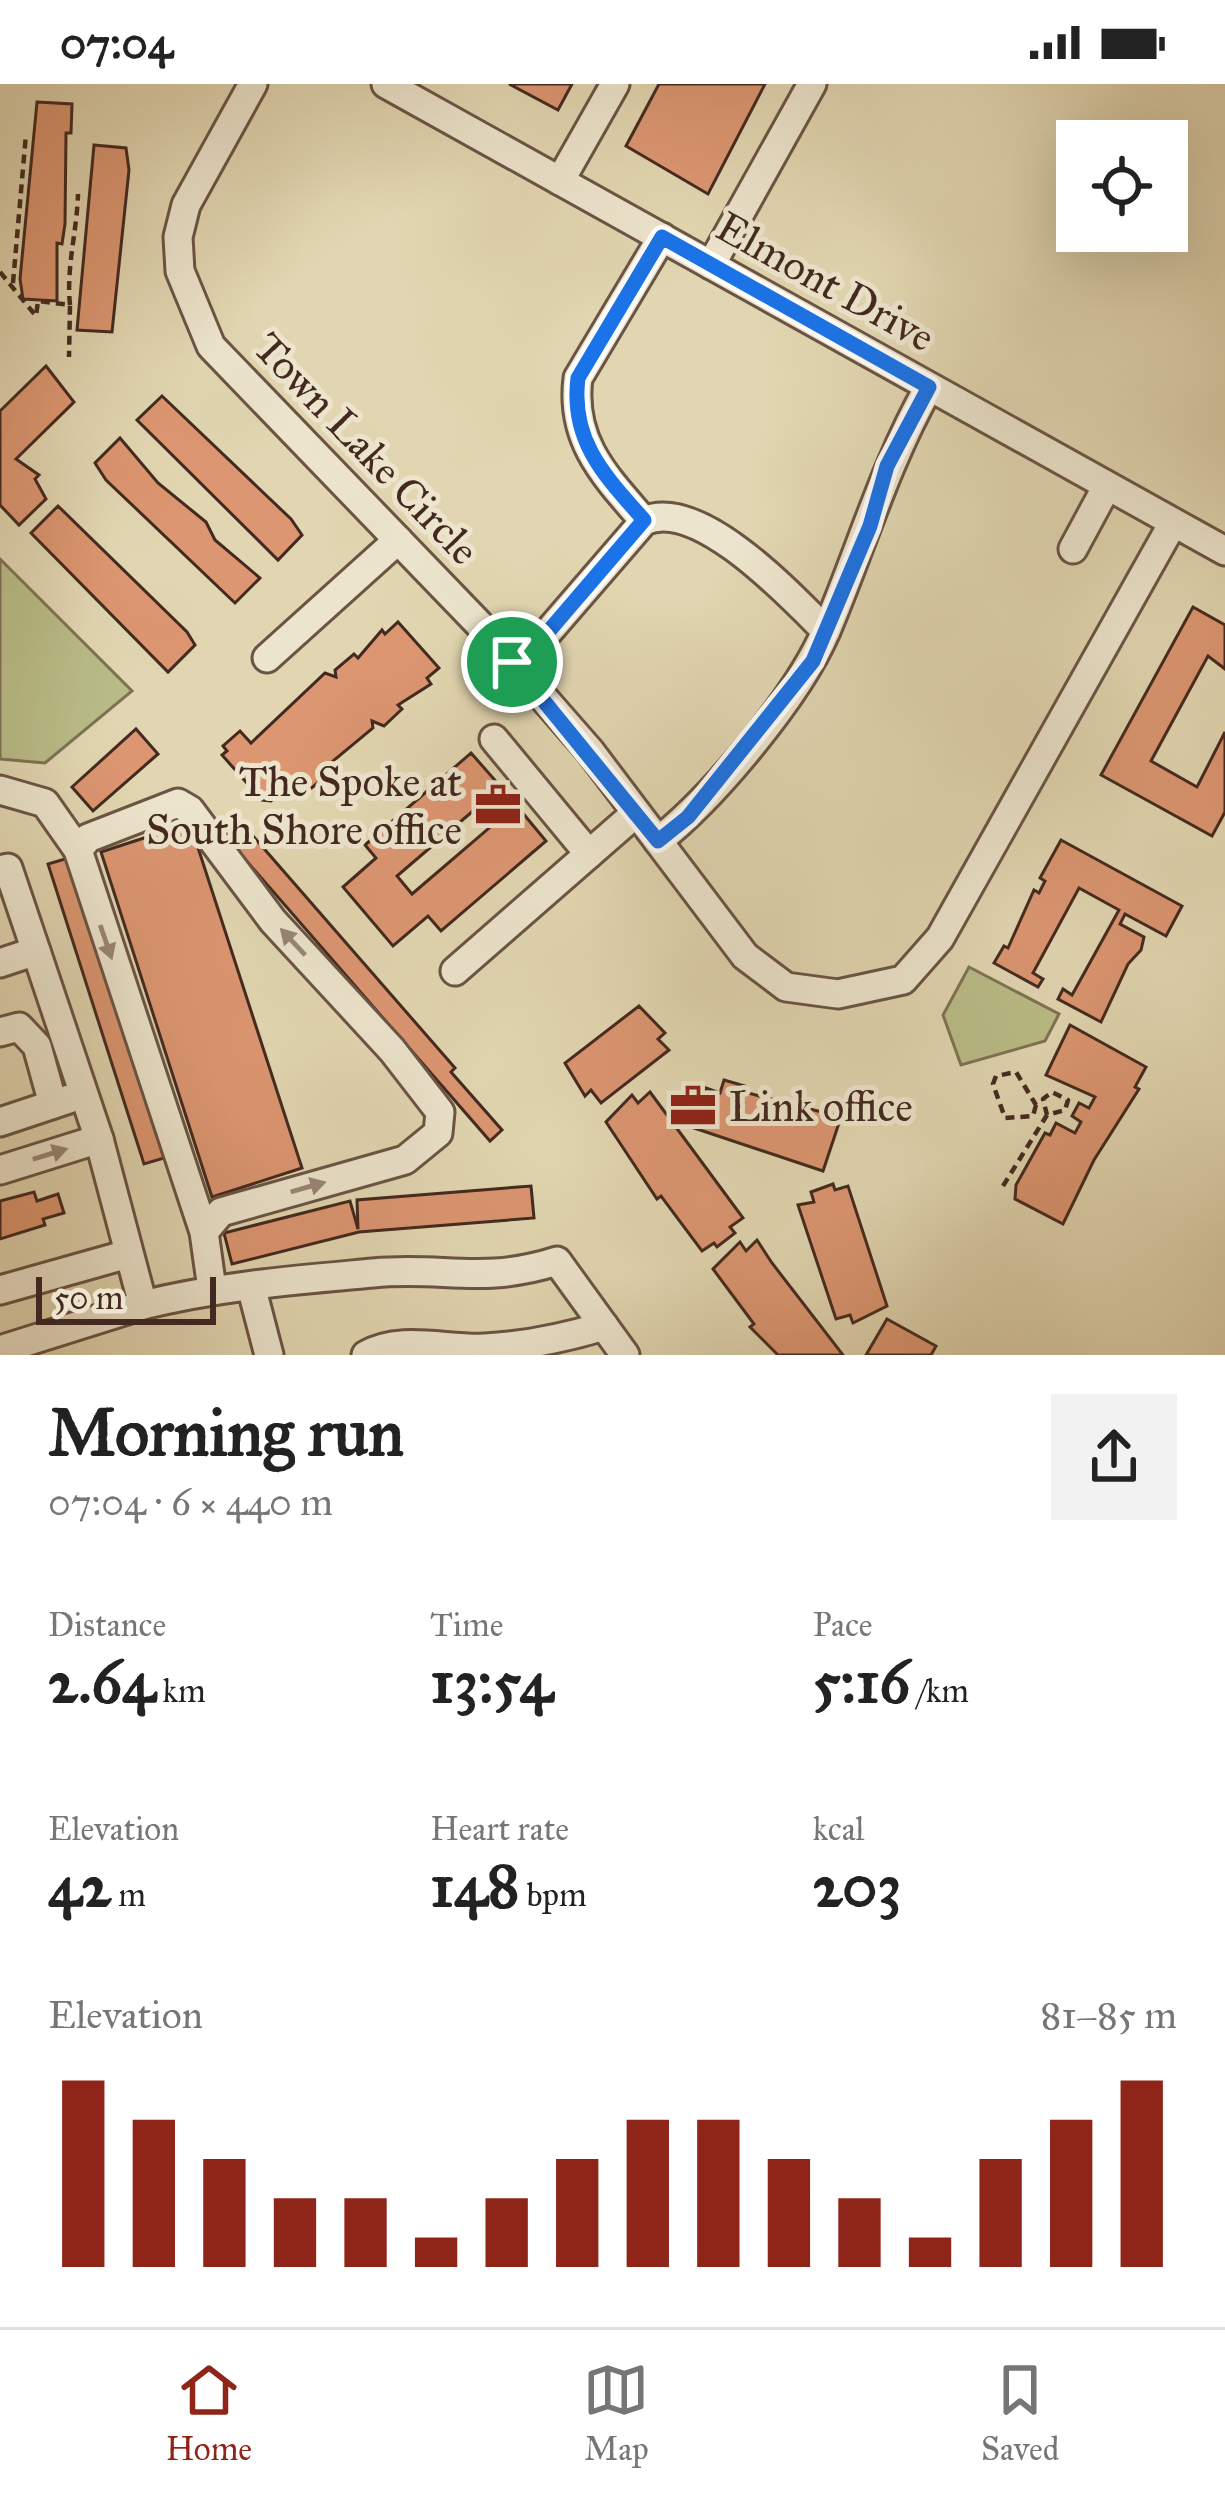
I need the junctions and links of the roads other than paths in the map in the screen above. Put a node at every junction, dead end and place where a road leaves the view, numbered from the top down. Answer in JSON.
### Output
{"nodes":[{"id":1,"x":253,"y":84,"type":"edge"},
{"id":2,"x":386,"y":84,"type":"edge"},
{"id":3,"x":615,"y":84,"type":"edge"},
{"id":4,"x":812,"y":84,"type":"edge"},
{"id":5,"x":560,"y":181,"type":"junction"},
{"id":6,"x":662,"y":237,"type":"junction"},
{"id":7,"x":711,"y":266,"type":"junction"},
{"id":8,"x":929,"y":387,"type":"junction"},
{"id":9,"x":1107,"y":486,"type":"junction"},
{"id":10,"x":644,"y":520,"type":"junction"},
{"id":11,"x":1173,"y":523,"type":"junction"},
{"id":12,"x":398,"y":540,"type":"junction"},
{"id":13,"x":1073,"y":549,"type":"dead end"},
{"id":14,"x":1225,"y":551,"type":"edge"},
{"id":15,"x":826,"y":631,"type":"junction"},
{"id":16,"x":267,"y":658,"type":"dead end"},
{"id":17,"x":512,"y":662,"type":"junction"},
{"id":18,"x":494,"y":739,"type":"dead end"},
{"id":19,"x":0,"y":790,"type":"edge"},
{"id":20,"x":635,"y":812,"type":"junction"},
{"id":21,"x":658,"y":841,"type":"junction"},
{"id":22,"x":78,"y":850,"type":"junction"},
{"id":23,"x":589,"y":854,"type":"junction"},
{"id":24,"x":0,"y":870,"type":"edge"},
{"id":25,"x":36,"y":951,"type":"junction"},
{"id":26,"x":0,"y":963,"type":"edge"},
{"id":27,"x":455,"y":971,"type":"dead end"},
{"id":28,"x":0,"y":1032,"type":"edge"},
{"id":29,"x":85,"y":1094,"type":"junction"},
{"id":30,"x":53,"y":1104,"type":"junction"},
{"id":31,"x":0,"y":1122,"type":"edge"},
{"id":32,"x":99,"y":1139,"type":"junction"},
{"id":33,"x":0,"y":1170,"type":"edge"},
{"id":34,"x":205,"y":1232,"type":"junction"},
{"id":35,"x":128,"y":1254,"type":"junction"},
{"id":36,"x":251,"y":1286,"type":"junction"},
{"id":37,"x":212,"y":1289,"type":"junction"},
{"id":38,"x":0,"y":1290,"type":"edge"},
{"id":39,"x":143,"y":1305,"type":"junction"},
{"id":40,"x":604,"y":1326,"type":"junction"},
{"id":41,"x":18,"y":1350,"type":"edge"},
{"id":42,"x":260,"y":1351,"type":"edge"},
{"id":43,"x":366,"y":1355,"type":"edge"},
{"id":44,"x":625,"y":1355,"type":"edge"}],
"edges":[{"from":1,"to":12,"type":"street","name":"Town Lake Circle"},
{"from":2,"to":5,"type":"street","name":"Elmont Drive"},
{"from":3,"to":5,"type":"street"},
{"from":4,"to":7,"type":"street"},
{"from":5,"to":6,"type":"street","name":"Elmont Drive"},
{"from":6,"to":7,"type":"street","name":"Elmont Drive"},
{"from":6,"to":10,"type":"street"},
{"from":7,"to":8,"type":"street","name":"Elmont Drive"},
{"from":8,"to":9,"type":"street","name":"Elmont Drive"},
{"from":8,"to":15,"type":"street"},
{"from":9,"to":11,"type":"street","name":"Elmont Drive"},
{"from":9,"to":13,"type":"street"},
{"from":10,"to":15,"type":"street"},
{"from":10,"to":17,"type":"street"},
{"from":11,"to":14,"type":"street","name":"Elmont Drive"},
{"from":11,"to":21,"type":"street","name":"Town Lake Circle"},
{"from":12,"to":16,"type":"street"},
{"from":12,"to":17,"type":"street","name":"Town Lake Circle"},
{"from":15,"to":21,"type":"street"},
{"from":17,"to":20,"type":"street","name":"Town Lake Circle"},
{"from":18,"to":23,"type":"street"},
{"from":19,"to":22,"type":"street"},
{"from":20,"to":21,"type":"street","name":"Town Lake Circle"},
{"from":20,"to":23,"type":"street"},
{"from":22,"to":34,"type":"street","one_way":true},
{"from":34,"to":22,"type":"street","one_way":true},
{"from":23,"to":27,"type":"street"},
{"from":24,"to":25,"type":"street"},
{"from":25,"to":26,"type":"street"},
{"from":25,"to":29,"type":"street"},
{"from":28,"to":30,"type":"street"},
{"from":29,"to":30,"type":"street"},
{"from":29,"to":32,"type":"street"},
{"from":30,"to":31,"type":"street"},
{"from":33,"to":32,"type":"street","one_way":true},
{"from":32,"to":35,"type":"street"},
{"from":34,"to":37,"type":"street"},
{"from":35,"to":38,"type":"street"},
{"from":35,"to":39,"type":"street"},
{"from":36,"to":37,"type":"street"},
{"from":36,"to":40,"type":"street"},
{"from":36,"to":42,"type":"street"},
{"from":37,"to":39,"type":"street"},
{"from":39,"to":41,"type":"street"},
{"from":40,"to":43,"type":"street"},
{"from":40,"to":44,"type":"street"}]}
